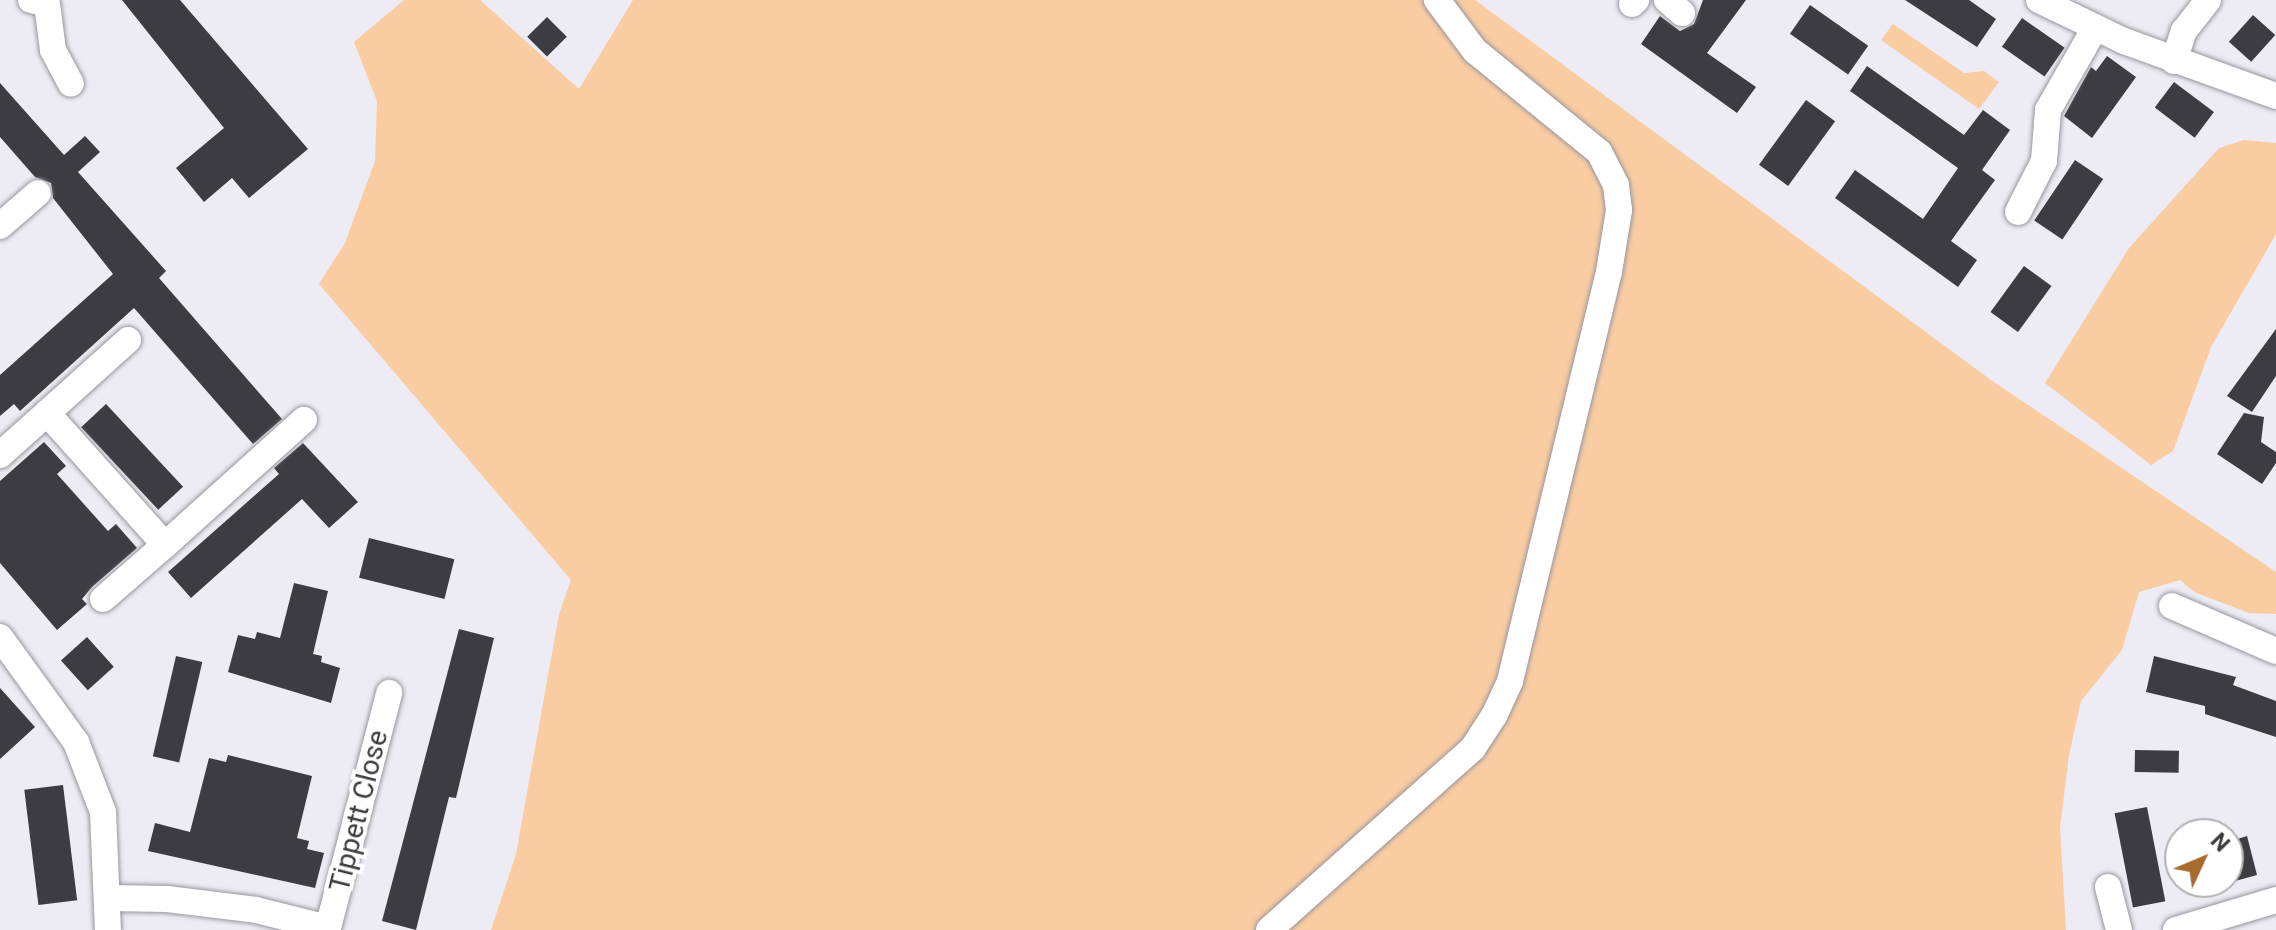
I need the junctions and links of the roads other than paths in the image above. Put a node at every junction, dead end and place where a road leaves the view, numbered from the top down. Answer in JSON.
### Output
{"nodes":[{"id":1,"x":1437,"y":0,"type":"edge"},
{"id":2,"x":2039,"y":0,"type":"edge"},
{"id":3,"x":2208,"y":0,"type":"edge"},
{"id":4,"x":43,"y":1,"type":"edge"},
{"id":5,"x":2095,"y":28,"type":"junction"},
{"id":6,"x":2174,"y":61,"type":"junction"},
{"id":7,"x":71,"y":84,"type":"dead end"},
{"id":8,"x":2276,"y":96,"type":"edge"},
{"id":9,"x":38,"y":193,"type":"dead end"},
{"id":10,"x":2018,"y":212,"type":"dead end"},
{"id":11,"x":5,"y":213,"type":"edge"},
{"id":12,"x":128,"y":340,"type":"dead end"},
{"id":13,"x":47,"y":413,"type":"junction"},
{"id":14,"x":304,"y":420,"type":"dead end"},
{"id":15,"x":0,"y":455,"type":"edge"},
{"id":16,"x":165,"y":545,"type":"junction"},
{"id":17,"x":103,"y":599,"type":"dead end"},
{"id":18,"x":2172,"y":606,"type":"dead end"},
{"id":19,"x":0,"y":637,"type":"edge"},
{"id":20,"x":2276,"y":651,"type":"edge"},
{"id":21,"x":389,"y":693,"type":"dead end"},
{"id":22,"x":2108,"y":887,"type":"dead end"},
{"id":23,"x":110,"y":898,"type":"junction"},
{"id":24,"x":2276,"y":900,"type":"edge"},
{"id":25,"x":328,"y":929,"type":"edge"},
{"id":26,"x":108,"y":930,"type":"edge"},
{"id":27,"x":1269,"y":930,"type":"edge"},
{"id":28,"x":2119,"y":930,"type":"edge"},
{"id":29,"x":2176,"y":930,"type":"edge"}],
"edges":[{"from":1,"to":27,"type":"street"},
{"from":2,"to":5,"type":"street"},
{"from":3,"to":6,"type":"street"},
{"from":4,"to":7,"type":"street"},
{"from":5,"to":6,"type":"street"},
{"from":5,"to":10,"type":"street"},
{"from":6,"to":8,"type":"street"},
{"from":9,"to":11,"type":"street"},
{"from":12,"to":13,"type":"street"},
{"from":13,"to":15,"type":"street"},
{"from":13,"to":16,"type":"street"},
{"from":14,"to":16,"type":"street"},
{"from":16,"to":17,"type":"street"},
{"from":18,"to":20,"type":"street"},
{"from":19,"to":23,"type":"street"},
{"from":21,"to":25,"type":"street","name":"Tippett Close"},
{"from":22,"to":28,"type":"street"},
{"from":23,"to":25,"type":"street","name":"Tippett Close"},
{"from":23,"to":26,"type":"street"},
{"from":24,"to":29,"type":"street"}]}
